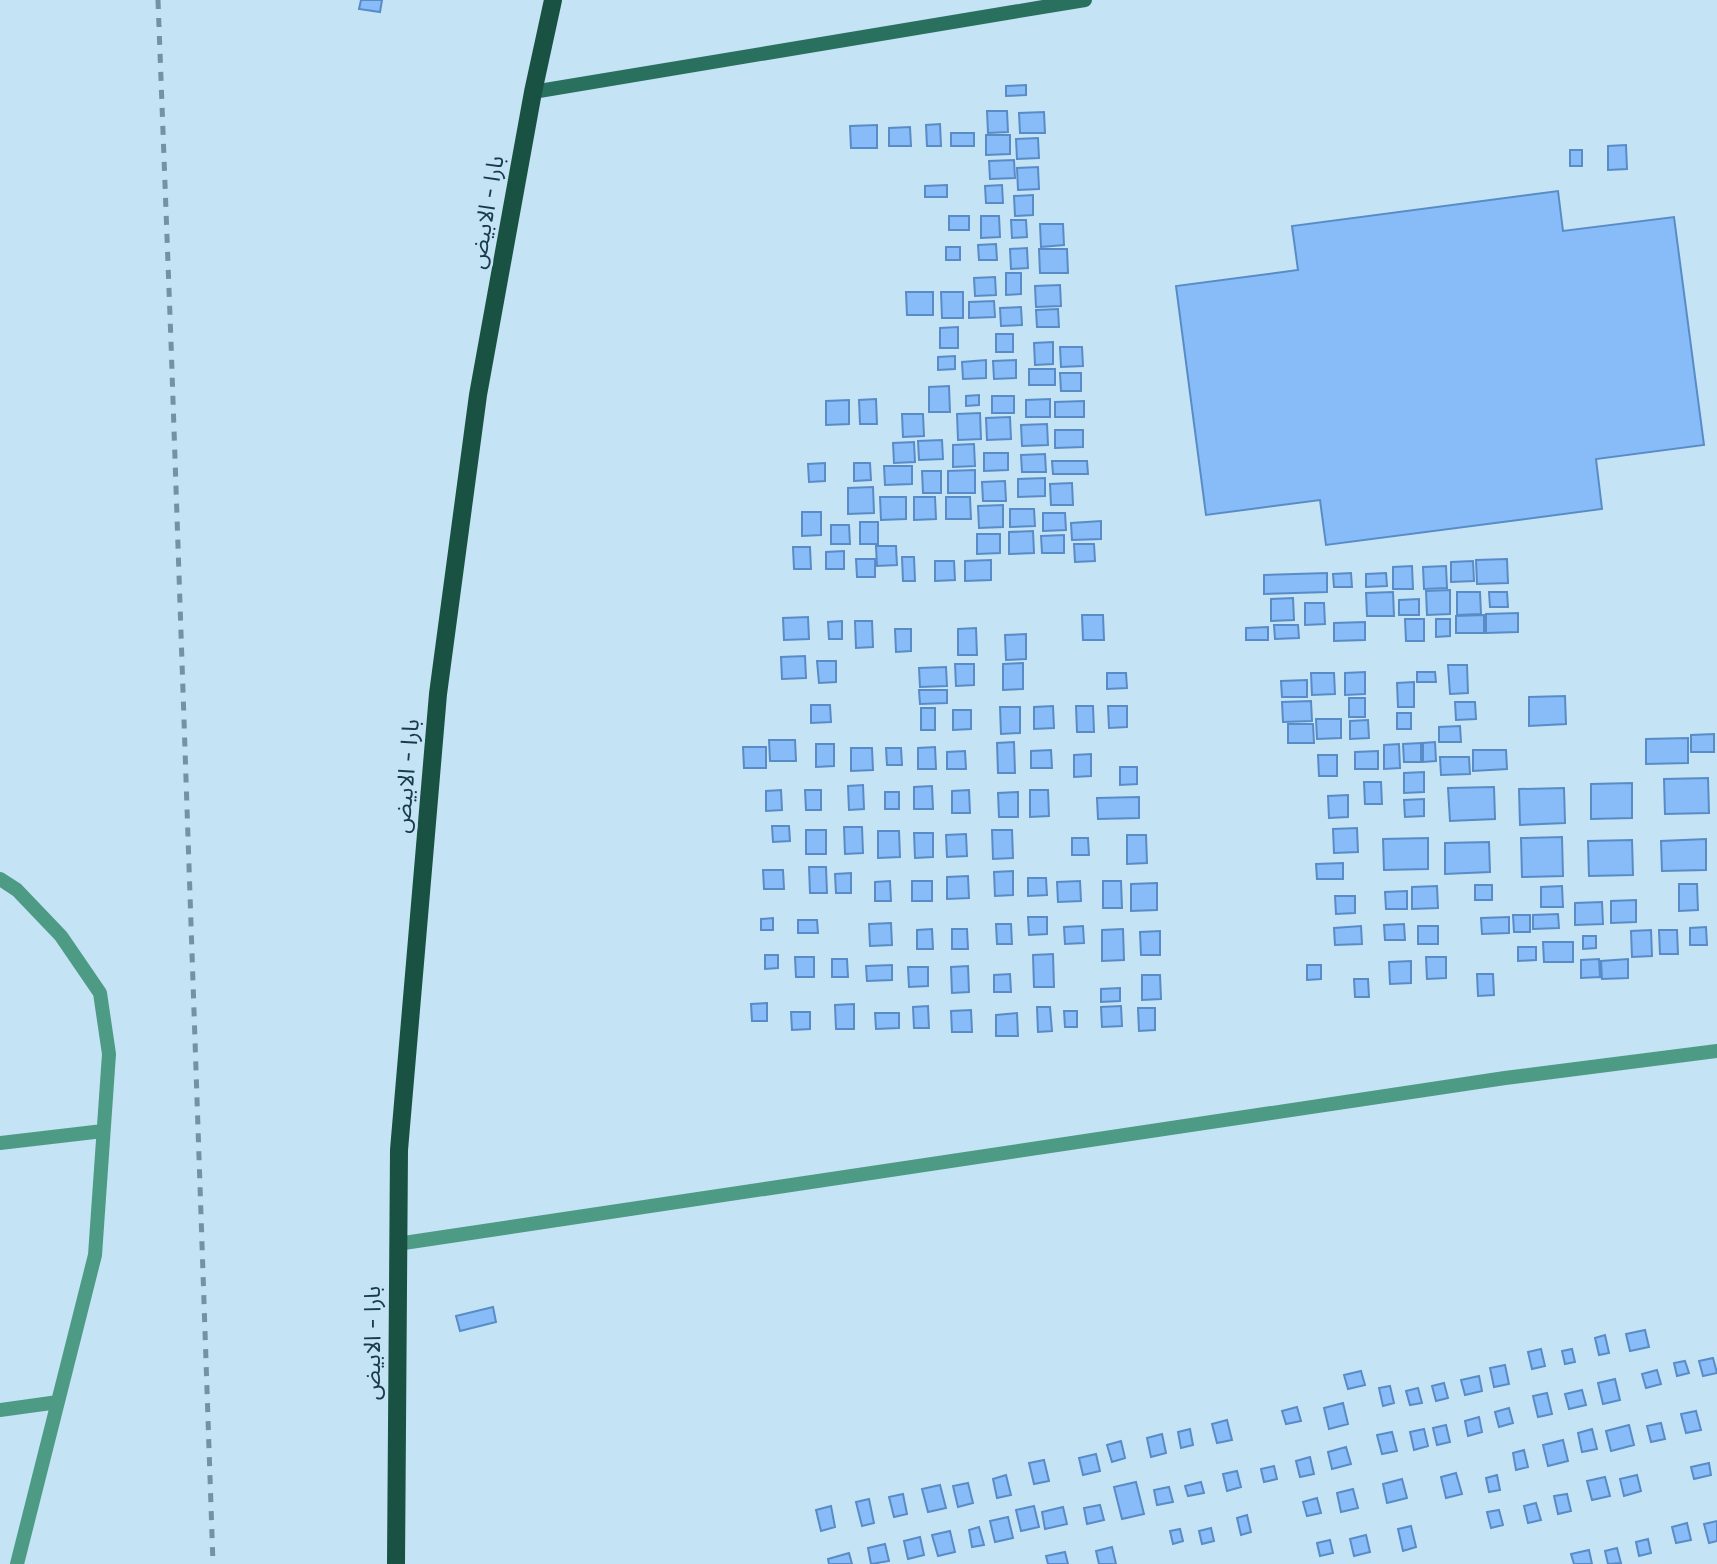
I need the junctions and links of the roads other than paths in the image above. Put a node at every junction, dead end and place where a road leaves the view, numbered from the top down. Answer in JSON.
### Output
{"nodes":[{"id":1,"x":553,"y":0,"type":"edge"},
{"id":2,"x":1085,"y":0,"type":"edge"},
{"id":3,"x":533,"y":92,"type":"junction"},
{"id":4,"x":0,"y":879,"type":"edge"},
{"id":5,"x":1717,"y":1051,"type":"edge"},
{"id":6,"x":103,"y":1131,"type":"junction"},
{"id":7,"x":0,"y":1143,"type":"edge"},
{"id":8,"x":397,"y":1244,"type":"junction"},
{"id":9,"x":58,"y":1402,"type":"junction"},
{"id":10,"x":0,"y":1410,"type":"edge"},
{"id":11,"x":17,"y":1564,"type":"edge"},
{"id":12,"x":396,"y":1564,"type":"edge"}],
"edges":[{"from":1,"to":3,"type":"main road","name":"بارا - الابيض"},
{"from":2,"to":3,"type":"street"},
{"from":3,"to":8,"type":"main road","name":"بارا - الابيض"},
{"from":4,"to":6,"type":"street"},
{"from":5,"to":8,"type":"street"},
{"from":6,"to":7,"type":"street"},
{"from":6,"to":9,"type":"street"},
{"from":8,"to":12,"type":"main road","name":"بارا - الابيض"},
{"from":9,"to":10,"type":"street"},
{"from":9,"to":11,"type":"street"}]}
